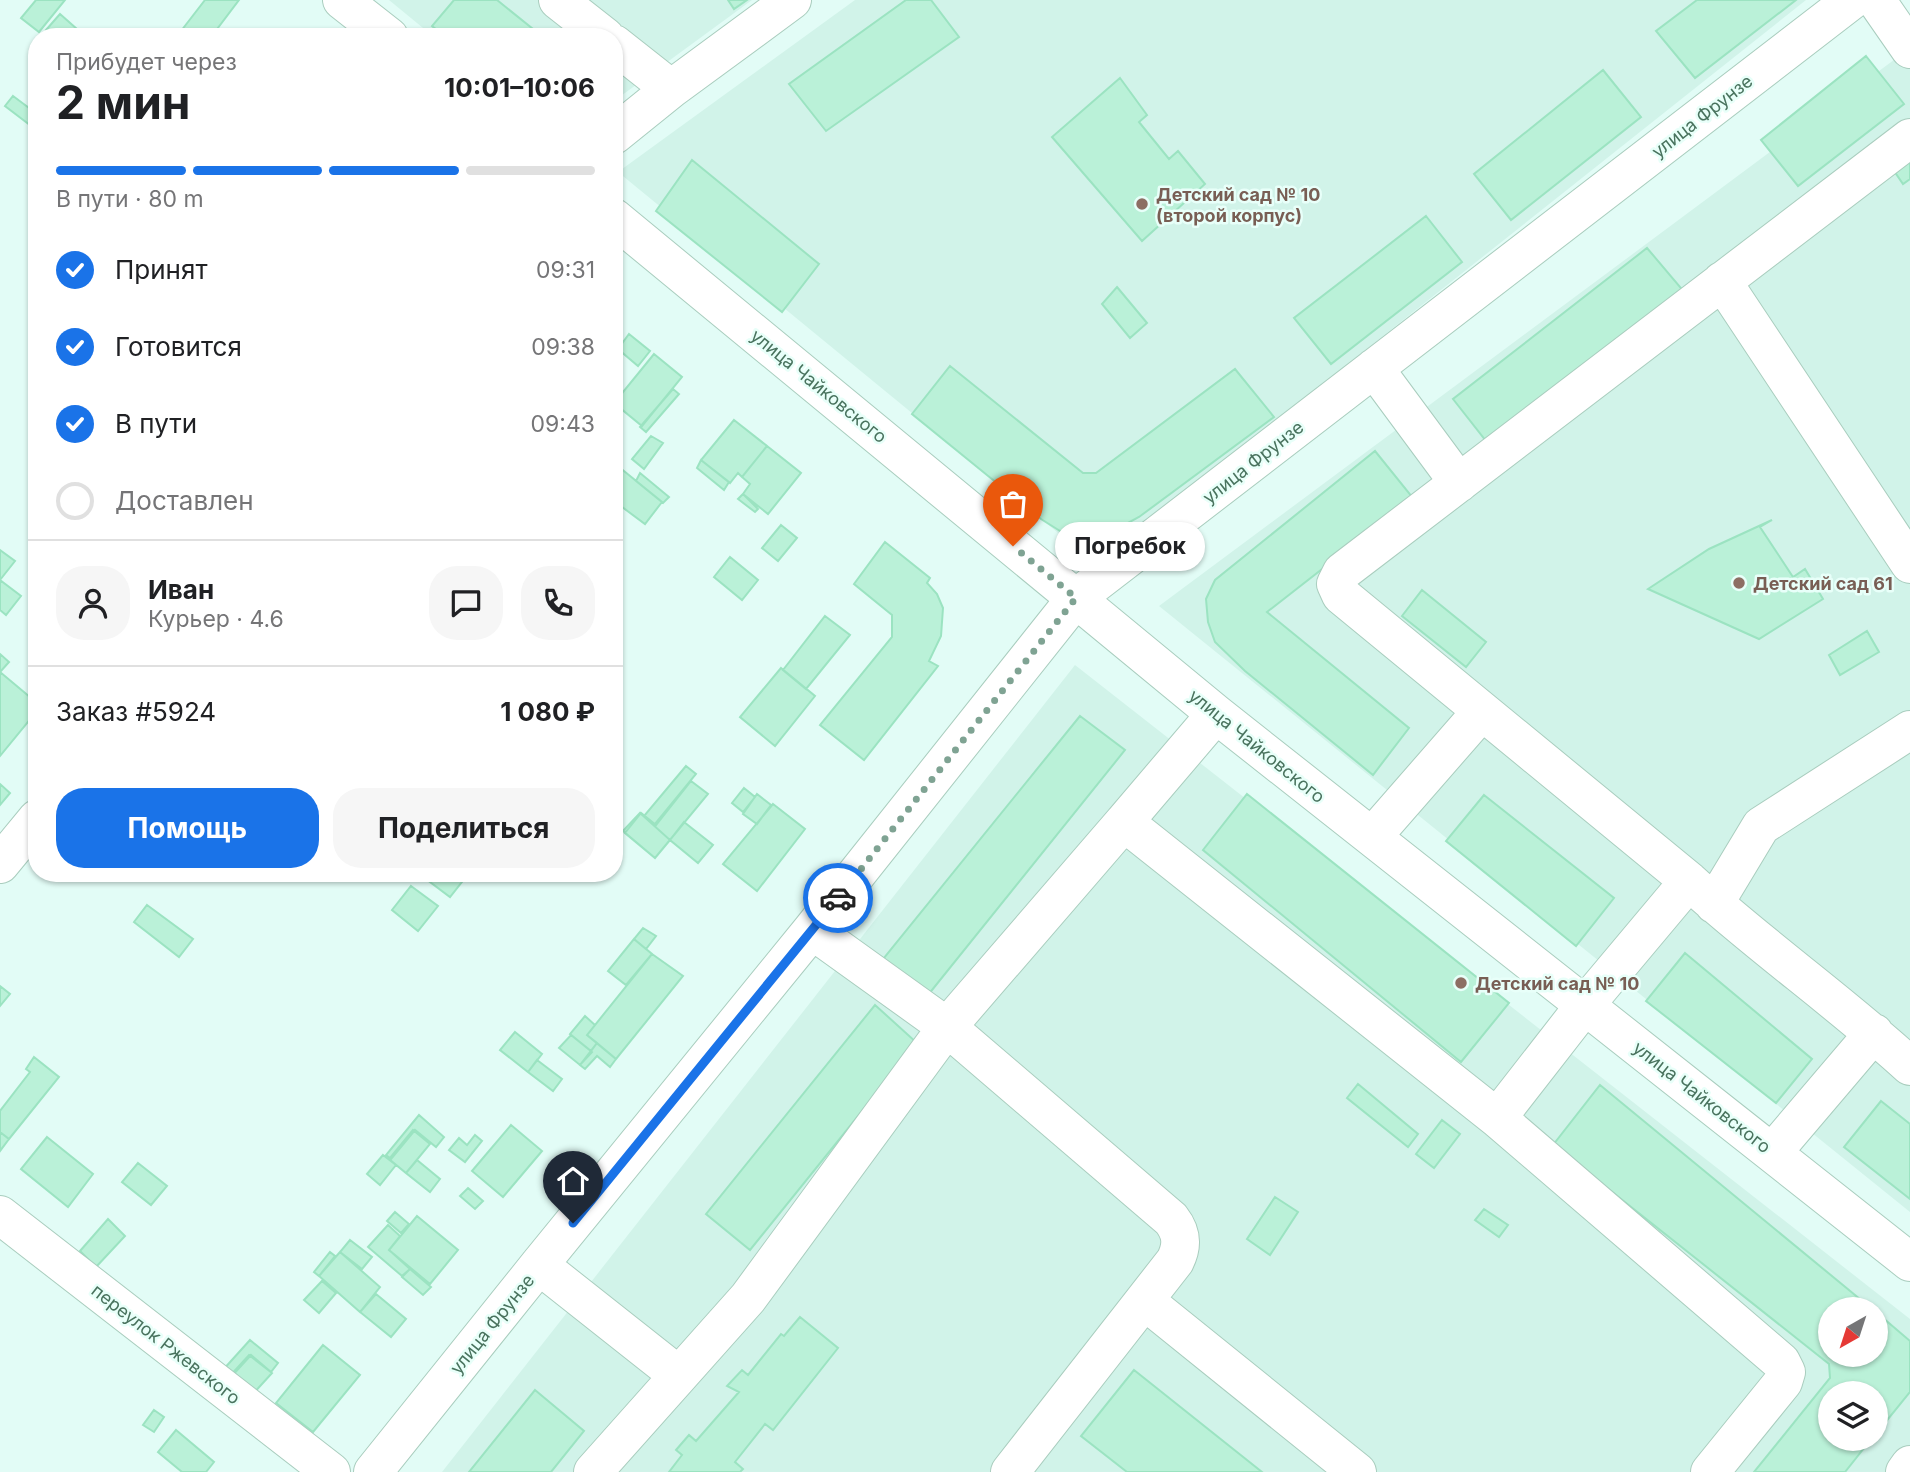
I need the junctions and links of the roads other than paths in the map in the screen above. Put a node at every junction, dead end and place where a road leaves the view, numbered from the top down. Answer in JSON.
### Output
{"nodes":[{"id":1,"x":342,"y":0,"type":"edge"},
{"id":2,"x":558,"y":0,"type":"edge"},
{"id":3,"x":792,"y":0,"type":"edge"},
{"id":4,"x":1852,"y":0,"type":"edge"},
{"id":5,"x":1876,"y":0,"type":"edge"},
{"id":6,"x":377,"y":28,"type":"edge"},
{"id":7,"x":594,"y":28,"type":"edge"},
{"id":8,"x":1910,"y":50,"type":"edge"},
{"id":9,"x":623,"y":51,"type":"edge"},
{"id":10,"x":671,"y":89,"type":"junction"},
{"id":11,"x":623,"y":128,"type":"edge"},
{"id":12,"x":1910,"y":138,"type":"edge"},
{"id":13,"x":623,"y":225,"type":"edge"},
{"id":14,"x":1722,"y":281,"type":"junction"},
{"id":15,"x":1374,"y":369,"type":"junction"},
{"id":16,"x":1459,"y":483,"type":"junction"},
{"id":17,"x":1910,"y":565,"type":"edge"},
{"id":18,"x":1076,"y":598,"type":"junction"},
{"id":19,"x":1482,"y":710,"type":"junction"},
{"id":20,"x":1216,"y":714,"type":"junction"},
{"id":21,"x":1910,"y":730,"type":"edge"},
{"id":22,"x":1124,"y":822,"type":"junction"},
{"id":23,"x":28,"y":830,"type":"edge"},
{"id":24,"x":1372,"y":837,"type":"junction"},
{"id":25,"x":0,"y":863,"type":"edge"},
{"id":26,"x":1702,"y":893,"type":"junction"},
{"id":27,"x":812,"y":930,"type":"junction"},
{"id":28,"x":1585,"y":1004,"type":"junction"},
{"id":29,"x":947,"y":1027,"type":"junction"},
{"id":30,"x":1874,"y":1033,"type":"junction"},
{"id":31,"x":1910,"y":1066,"type":"edge"},
{"id":32,"x":1497,"y":1118,"type":"junction"},
{"id":33,"x":1772,"y":1153,"type":"junction"},
{"id":34,"x":0,"y":1215,"type":"edge"},
{"id":35,"x":1910,"y":1262,"type":"edge"},
{"id":36,"x":539,"y":1265,"type":"junction"},
{"id":37,"x":1145,"y":1301,"type":"junction"},
{"id":38,"x":678,"y":1375,"type":"junction"},
{"id":39,"x":1910,"y":1465,"type":"edge"},
{"id":40,"x":331,"y":1472,"type":"edge"},
{"id":41,"x":373,"y":1472,"type":"edge"},
{"id":42,"x":593,"y":1472,"type":"edge"},
{"id":43,"x":1010,"y":1472,"type":"edge"},
{"id":44,"x":1357,"y":1472,"type":"edge"},
{"id":45,"x":1710,"y":1472,"type":"edge"},
{"id":46,"x":1905,"y":1472,"type":"edge"}],
"edges":[{"from":1,"to":6,"type":"street"},
{"from":2,"to":7,"type":"street"},
{"from":3,"to":10,"type":"street"},
{"from":4,"to":15,"type":"street","name":"улица Фрунзе"},
{"from":5,"to":8,"type":"street"},
{"from":9,"to":10,"type":"street"},
{"from":10,"to":11,"type":"street"},
{"from":12,"to":14,"type":"street"},
{"from":13,"to":18,"type":"street","name":"улица Чайковского"},
{"from":14,"to":16,"type":"street"},
{"from":14,"to":17,"type":"street"},
{"from":15,"to":16,"type":"street"},
{"from":15,"to":18,"type":"street","name":"улица Фрунзе"},
{"from":16,"to":19,"type":"street"},
{"from":18,"to":20,"type":"street","name":"улица Чайковского"},
{"from":18,"to":27,"type":"street","name":"улица Фрунзе"},
{"from":19,"to":24,"type":"street"},
{"from":19,"to":26,"type":"street"},
{"from":20,"to":22,"type":"street"},
{"from":20,"to":24,"type":"street","name":"улица Чайковского"},
{"from":21,"to":26,"type":"street"},
{"from":22,"to":29,"type":"street"},
{"from":22,"to":32,"type":"street"},
{"from":23,"to":25,"type":"street"},
{"from":24,"to":28,"type":"street","name":"улица Чайковского"},
{"from":26,"to":28,"type":"street"},
{"from":26,"to":30,"type":"street"},
{"from":27,"to":29,"type":"street"},
{"from":27,"to":36,"type":"street","name":"улица Фрунзе"},
{"from":28,"to":32,"type":"street"},
{"from":28,"to":33,"type":"street","name":"улица Чайковского"},
{"from":29,"to":37,"type":"street"},
{"from":29,"to":38,"type":"street"},
{"from":30,"to":31,"type":"street"},
{"from":30,"to":33,"type":"street"},
{"from":32,"to":45,"type":"street"},
{"from":33,"to":35,"type":"street","name":"улица Чайковского"},
{"from":34,"to":40,"type":"street","name":"переулок Ржевского"},
{"from":36,"to":38,"type":"street"},
{"from":36,"to":41,"type":"street","name":"улица Фрунзе"},
{"from":37,"to":43,"type":"street"},
{"from":37,"to":44,"type":"street"},
{"from":38,"to":42,"type":"street"},
{"from":39,"to":46,"type":"street"}]}
